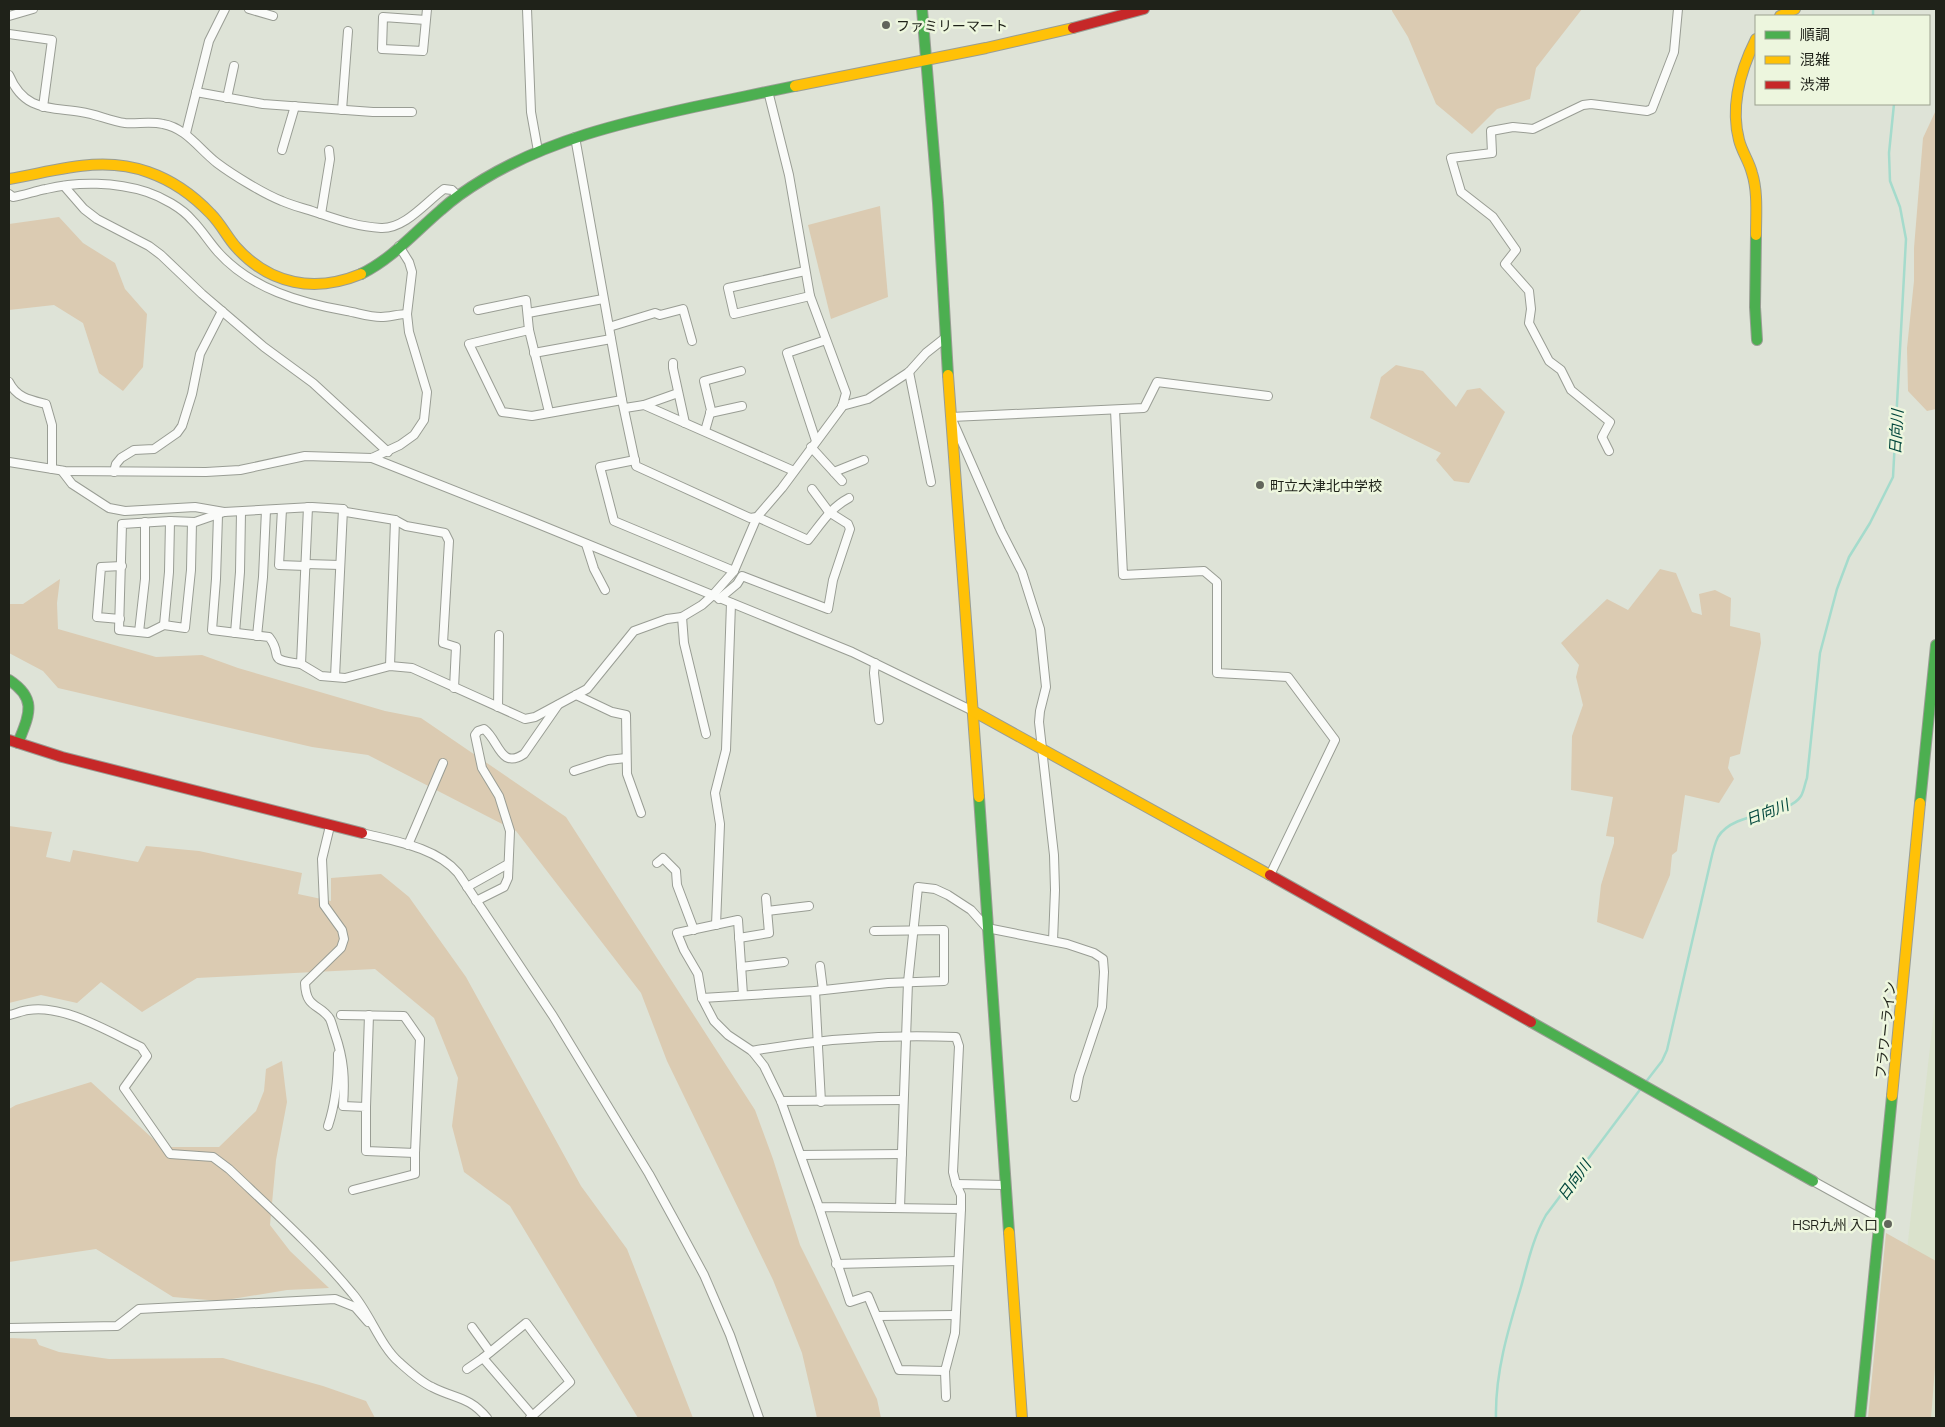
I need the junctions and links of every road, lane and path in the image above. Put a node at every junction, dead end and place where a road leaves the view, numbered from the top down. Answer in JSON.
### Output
{"nodes":[{"id":1,"x":33,"y":9,"type":"edge"},
{"id":2,"x":225,"y":9,"type":"edge"},
{"id":3,"x":249,"y":9,"type":"edge"},
{"id":4,"x":427,"y":9,"type":"edge"},
{"id":5,"x":527,"y":9,"type":"edge"},
{"id":6,"x":922,"y":9,"type":"edge"},
{"id":7,"x":1144,"y":9,"type":"edge"},
{"id":8,"x":1678,"y":9,"type":"edge"},
{"id":9,"x":1795,"y":9,"type":"edge"},
{"id":10,"x":1782,"y":15,"type":"edge"},
{"id":11,"x":9,"y":16,"type":"edge"},
{"id":12,"x":273,"y":16,"type":"dead end"},
{"id":13,"x":426,"y":20,"type":"junction"},
{"id":14,"x":348,"y":31,"type":"dead end"},
{"id":15,"x":9,"y":34,"type":"edge"},
{"id":16,"x":1755,"y":41,"type":"edge"},
{"id":17,"x":927,"y":59,"type":"junction"},
{"id":18,"x":234,"y":66,"type":"dead end"},
{"id":19,"x":9,"y":75,"type":"edge"},
{"id":20,"x":768,"y":91,"type":"junction"},
{"id":21,"x":196,"y":92,"type":"junction"},
{"id":22,"x":227,"y":98,"type":"junction"},
{"id":23,"x":295,"y":106,"type":"junction"},
{"id":24,"x":43,"y":108,"type":"junction"},
{"id":25,"x":342,"y":110,"type":"junction"},
{"id":26,"x":412,"y":112,"type":"dead end"},
{"id":27,"x":186,"y":133,"type":"junction"},
{"id":28,"x":575,"y":137,"type":"junction"},
{"id":29,"x":282,"y":150,"type":"dead end"},
{"id":30,"x":329,"y":150,"type":"dead end"},
{"id":31,"x":538,"y":151,"type":"junction"},
{"id":32,"x":9,"y":179,"type":"edge"},
{"id":33,"x":64,"y":186,"type":"junction"},
{"id":34,"x":9,"y":194,"type":"edge"},
{"id":35,"x":458,"y":196,"type":"junction"},
{"id":36,"x":322,"y":214,"type":"junction"},
{"id":37,"x":399,"y":246,"type":"junction"},
{"id":38,"x":805,"y":271,"type":"junction"},
{"id":39,"x":810,"y":296,"type":"junction"},
{"id":40,"x":603,"y":299,"type":"junction"},
{"id":41,"x":478,"y":310,"type":"dead end"},
{"id":42,"x":222,"y":311,"type":"junction"},
{"id":43,"x":528,"y":313,"type":"junction"},
{"id":44,"x":407,"y":314,"type":"junction"},
{"id":45,"x":609,"y":326,"type":"junction"},
{"id":46,"x":529,"y":330,"type":"junction"},
{"id":47,"x":946,"y":338,"type":"junction"},
{"id":48,"x":611,"y":339,"type":"junction"},
{"id":49,"x":826,"y":340,"type":"junction"},
{"id":50,"x":1756,"y":340,"type":"dead end"},
{"id":51,"x":692,"y":341,"type":"dead end"},
{"id":52,"x":534,"y":353,"type":"junction"},
{"id":53,"x":674,"y":363,"type":"dead end"},
{"id":54,"x":742,"y":370,"type":"dead end"},
{"id":55,"x":909,"y":372,"type":"junction"},
{"id":56,"x":9,"y":382,"type":"edge"},
{"id":57,"x":678,"y":393,"type":"junction"},
{"id":58,"x":1268,"y":396,"type":"dead end"},
{"id":59,"x":623,"y":404,"type":"junction"},
{"id":60,"x":644,"y":404,"type":"junction"},
{"id":61,"x":742,"y":406,"type":"dead end"},
{"id":62,"x":842,"y":406,"type":"junction"},
{"id":63,"x":1115,"y":410,"type":"junction"},
{"id":64,"x":549,"y":412,"type":"junction"},
{"id":65,"x":710,"y":413,"type":"junction"},
{"id":66,"x":951,"y":417,"type":"junction"},
{"id":67,"x":685,"y":422,"type":"junction"},
{"id":68,"x":705,"y":431,"type":"junction"},
{"id":69,"x":814,"y":444,"type":"junction"},
{"id":70,"x":1610,"y":451,"type":"dead end"},
{"id":71,"x":388,"y":452,"type":"junction"},
{"id":72,"x":372,"y":458,"type":"junction"},
{"id":73,"x":635,"y":460,"type":"junction"},
{"id":74,"x":864,"y":460,"type":"dead end"},
{"id":75,"x":9,"y":462,"type":"edge"},
{"id":76,"x":52,"y":470,"type":"junction"},
{"id":77,"x":62,"y":471,"type":"junction"},
{"id":78,"x":794,"y":471,"type":"junction"},
{"id":79,"x":114,"y":472,"type":"junction"},
{"id":80,"x":834,"y":472,"type":"junction"},
{"id":81,"x":842,"y":481,"type":"dead end"},
{"id":82,"x":932,"y":482,"type":"dead end"},
{"id":83,"x":812,"y":489,"type":"dead end"},
{"id":84,"x":849,"y":498,"type":"dead end"},
{"id":85,"x":308,"y":507,"type":"junction"},
{"id":86,"x":282,"y":509,"type":"junction"},
{"id":87,"x":343,"y":509,"type":"junction"},
{"id":88,"x":266,"y":510,"type":"junction"},
{"id":89,"x":240,"y":512,"type":"junction"},
{"id":90,"x":829,"y":512,"type":"junction"},
{"id":91,"x":221,"y":514,"type":"junction"},
{"id":92,"x":757,"y":517,"type":"junction"},
{"id":93,"x":396,"y":520,"type":"junction"},
{"id":94,"x":170,"y":521,"type":"junction"},
{"id":95,"x":145,"y":522,"type":"junction"},
{"id":96,"x":192,"y":522,"type":"junction"},
{"id":97,"x":586,"y":544,"type":"junction"},
{"id":98,"x":306,"y":565,"type":"junction"},
{"id":99,"x":340,"y":565,"type":"junction"},
{"id":100,"x":122,"y":566,"type":"junction"},
{"id":101,"x":734,"y":571,"type":"junction"},
{"id":102,"x":605,"y":590,"type":"dead end"},
{"id":103,"x":715,"y":597,"type":"junction"},
{"id":104,"x":731,"y":603,"type":"junction"},
{"id":105,"x":682,"y":617,"type":"junction"},
{"id":106,"x":120,"y":619,"type":"junction"},
{"id":107,"x":164,"y":625,"type":"junction"},
{"id":108,"x":139,"y":632,"type":"junction"},
{"id":109,"x":235,"y":633,"type":"junction"},
{"id":110,"x":499,"y":635,"type":"dead end"},
{"id":111,"x":258,"y":636,"type":"junction"},
{"id":112,"x":1936,"y":645,"type":"edge"},
{"id":113,"x":875,"y":663,"type":"junction"},
{"id":114,"x":301,"y":664,"type":"junction"},
{"id":115,"x":390,"y":666,"type":"junction"},
{"id":116,"x":334,"y":677,"type":"junction"},
{"id":117,"x":9,"y":680,"type":"edge"},
{"id":118,"x":454,"y":688,"type":"junction"},
{"id":119,"x":576,"y":695,"type":"junction"},
{"id":120,"x":559,"y":704,"type":"junction"},
{"id":121,"x":498,"y":707,"type":"junction"},
{"id":122,"x":973,"y":711,"type":"junction"},
{"id":123,"x":879,"y":720,"type":"dead end"},
{"id":124,"x":706,"y":734,"type":"dead end"},
{"id":125,"x":13,"y":742,"type":"edge"},
{"id":126,"x":1042,"y":749,"type":"junction"},
{"id":127,"x":626,"y":758,"type":"junction"},
{"id":128,"x":443,"y":763,"type":"dead end"},
{"id":129,"x":574,"y":771,"type":"dead end"},
{"id":130,"x":641,"y":813,"type":"dead end"},
{"id":131,"x":330,"y":826,"type":"junction"},
{"id":132,"x":362,"y":833,"type":"joint"},
{"id":133,"x":408,"y":845,"type":"junction"},
{"id":134,"x":663,"y":857,"type":"dead end"},
{"id":135,"x":508,"y":864,"type":"junction"},
{"id":136,"x":1270,"y":875,"type":"junction"},
{"id":137,"x":467,"y":887,"type":"junction"},
{"id":138,"x":766,"y":898,"type":"dead end"},
{"id":139,"x":476,"y":901,"type":"junction"},
{"id":140,"x":809,"y":906,"type":"dead end"},
{"id":141,"x":767,"y":911,"type":"junction"},
{"id":142,"x":716,"y":925,"type":"junction"},
{"id":143,"x":987,"y":928,"type":"junction"},
{"id":144,"x":694,"y":930,"type":"junction"},
{"id":145,"x":913,"y":930,"type":"junction"},
{"id":146,"x":874,"y":931,"type":"dead end"},
{"id":147,"x":739,"y":938,"type":"junction"},
{"id":148,"x":1053,"y":941,"type":"junction"},
{"id":149,"x":784,"y":962,"type":"dead end"},
{"id":150,"x":820,"y":966,"type":"dead end"},
{"id":151,"x":741,"y":967,"type":"junction"},
{"id":152,"x":908,"y":982,"type":"junction"},
{"id":153,"x":819,"y":990,"type":"junction"},
{"id":154,"x":743,"y":995,"type":"junction"},
{"id":155,"x":702,"y":998,"type":"junction"},
{"id":156,"x":341,"y":1014,"type":"dead end"},
{"id":157,"x":9,"y":1015,"type":"edge"},
{"id":158,"x":369,"y":1015,"type":"junction"},
{"id":159,"x":906,"y":1035,"type":"junction"},
{"id":160,"x":338,"y":1041,"type":"junction"},
{"id":161,"x":818,"y":1043,"type":"junction"},
{"id":162,"x":752,"y":1051,"type":"junction"},
{"id":163,"x":1075,"y":1097,"type":"dead end"},
{"id":164,"x":903,"y":1100,"type":"junction"},
{"id":165,"x":782,"y":1101,"type":"junction"},
{"id":166,"x":821,"y":1102,"type":"junction"},
{"id":167,"x":366,"y":1107,"type":"junction"},
{"id":168,"x":328,"y":1126,"type":"dead end"},
{"id":169,"x":415,"y":1153,"type":"junction"},
{"id":170,"x":902,"y":1154,"type":"junction"},
{"id":171,"x":801,"y":1155,"type":"junction"},
{"id":172,"x":1813,"y":1181,"type":"joint"},
{"id":173,"x":956,"y":1184,"type":"junction"},
{"id":174,"x":1006,"y":1185,"type":"junction"},
{"id":175,"x":353,"y":1190,"type":"dead end"},
{"id":176,"x":820,"y":1208,"type":"junction"},
{"id":177,"x":900,"y":1208,"type":"junction"},
{"id":178,"x":961,"y":1209,"type":"junction"},
{"id":179,"x":1880,"y":1218,"type":"junction"},
{"id":180,"x":958,"y":1261,"type":"junction"},
{"id":181,"x":836,"y":1264,"type":"junction"},
{"id":182,"x":955,"y":1315,"type":"junction"},
{"id":183,"x":878,"y":1316,"type":"junction"},
{"id":184,"x":472,"y":1327,"type":"dead end"},
{"id":185,"x":9,"y":1328,"type":"edge"},
{"id":186,"x":378,"y":1333,"type":"junction"},
{"id":187,"x":490,"y":1352,"type":"junction"},
{"id":188,"x":483,"y":1358,"type":"junction"},
{"id":189,"x":466,"y":1369,"type":"dead end"},
{"id":190,"x":945,"y":1371,"type":"junction"},
{"id":191,"x":946,"y":1397,"type":"dead end"},
{"id":192,"x":531,"y":1417,"type":"edge"},
{"id":193,"x":487,"y":1418,"type":"edge"},
{"id":194,"x":759,"y":1418,"type":"edge"},
{"id":195,"x":1022,"y":1418,"type":"edge"},
{"id":196,"x":1860,"y":1418,"type":"edge"}],
"edges":[{"from":1,"to":11,"type":"street"},
{"from":2,"to":21,"type":"street"},
{"from":3,"to":12,"type":"street"},
{"from":4,"to":13,"type":"street"},
{"from":5,"to":31,"type":"street"},
{"from":6,"to":17,"type":"street"},
{"from":7,"to":17,"type":"street"},
{"from":8,"to":70,"type":"street"},
{"from":9,"to":10,"type":"street"},
{"from":13,"to":13,"type":"street"},
{"from":14,"to":25,"type":"street"},
{"from":15,"to":24,"type":"street"},
{"from":16,"to":50,"type":"street"},
{"from":17,"to":20,"type":"street"},
{"from":17,"to":47,"type":"street"},
{"from":18,"to":22,"type":"street"},
{"from":19,"to":24,"type":"street"},
{"from":20,"to":28,"type":"street"},
{"from":20,"to":38,"type":"street"},
{"from":21,"to":22,"type":"street"},
{"from":21,"to":27,"type":"street"},
{"from":22,"to":23,"type":"street"},
{"from":23,"to":25,"type":"street"},
{"from":23,"to":29,"type":"street"},
{"from":24,"to":27,"type":"street"},
{"from":25,"to":26,"type":"street"},
{"from":27,"to":36,"type":"street"},
{"from":28,"to":31,"type":"street"},
{"from":28,"to":40,"type":"street"},
{"from":30,"to":36,"type":"street"},
{"from":31,"to":35,"type":"street"},
{"from":32,"to":37,"type":"street"},
{"from":33,"to":34,"type":"street"},
{"from":33,"to":42,"type":"street"},
{"from":33,"to":44,"type":"street"},
{"from":35,"to":36,"type":"street"},
{"from":35,"to":37,"type":"street"},
{"from":37,"to":44,"type":"street"},
{"from":38,"to":39,"type":"street"},
{"from":38,"to":39,"type":"street"},
{"from":39,"to":49,"type":"street"},
{"from":40,"to":43,"type":"street"},
{"from":40,"to":45,"type":"street"},
{"from":41,"to":43,"type":"street"},
{"from":42,"to":71,"type":"street"},
{"from":42,"to":79,"type":"street"},
{"from":43,"to":46,"type":"street"},
{"from":44,"to":71,"type":"street"},
{"from":45,"to":48,"type":"street"},
{"from":45,"to":51,"type":"street"},
{"from":46,"to":52,"type":"street"},
{"from":46,"to":64,"type":"street"},
{"from":47,"to":55,"type":"street"},
{"from":47,"to":66,"type":"street"},
{"from":48,"to":52,"type":"street"},
{"from":48,"to":59,"type":"street"},
{"from":49,"to":62,"type":"street"},
{"from":49,"to":69,"type":"street"},
{"from":52,"to":64,"type":"street"},
{"from":53,"to":57,"type":"street"},
{"from":54,"to":65,"type":"street"},
{"from":55,"to":62,"type":"street"},
{"from":55,"to":82,"type":"street"},
{"from":56,"to":76,"type":"street"},
{"from":57,"to":60,"type":"street"},
{"from":57,"to":67,"type":"street"},
{"from":58,"to":63,"type":"street"},
{"from":59,"to":60,"type":"street"},
{"from":59,"to":64,"type":"street"},
{"from":59,"to":73,"type":"street"},
{"from":60,"to":67,"type":"street"},
{"from":61,"to":65,"type":"street"},
{"from":62,"to":69,"type":"street"},
{"from":63,"to":66,"type":"street"},
{"from":63,"to":136,"type":"street"},
{"from":65,"to":68,"type":"street"},
{"from":66,"to":122,"type":"street"},
{"from":66,"to":126,"type":"street"},
{"from":67,"to":68,"type":"street"},
{"from":68,"to":78,"type":"street"},
{"from":69,"to":78,"type":"street"},
{"from":69,"to":80,"type":"street"},
{"from":71,"to":72,"type":"street"},
{"from":72,"to":79,"type":"street"},
{"from":72,"to":97,"type":"street"},
{"from":73,"to":92,"type":"street"},
{"from":73,"to":101,"type":"street"},
{"from":74,"to":80,"type":"street"},
{"from":75,"to":76,"type":"street"},
{"from":76,"to":77,"type":"street"},
{"from":77,"to":79,"type":"street"},
{"from":77,"to":91,"type":"street"},
{"from":78,"to":92,"type":"street"},
{"from":80,"to":81,"type":"street"},
{"from":83,"to":90,"type":"street"},
{"from":84,"to":90,"type":"street"},
{"from":85,"to":86,"type":"street"},
{"from":85,"to":87,"type":"street"},
{"from":85,"to":98,"type":"street"},
{"from":86,"to":88,"type":"street"},
{"from":86,"to":98,"type":"street"},
{"from":87,"to":93,"type":"street"},
{"from":87,"to":99,"type":"street"},
{"from":88,"to":89,"type":"street"},
{"from":88,"to":111,"type":"street"},
{"from":89,"to":91,"type":"street"},
{"from":89,"to":109,"type":"street"},
{"from":90,"to":92,"type":"street"},
{"from":90,"to":103,"type":"street"},
{"from":91,"to":96,"type":"street"},
{"from":91,"to":109,"type":"street"},
{"from":92,"to":101,"type":"street"},
{"from":93,"to":115,"type":"street"},
{"from":93,"to":118,"type":"street"},
{"from":94,"to":95,"type":"street"},
{"from":94,"to":96,"type":"street"},
{"from":94,"to":107,"type":"street"},
{"from":95,"to":100,"type":"street"},
{"from":95,"to":108,"type":"street"},
{"from":96,"to":107,"type":"street"},
{"from":97,"to":102,"type":"street"},
{"from":97,"to":103,"type":"street"},
{"from":98,"to":99,"type":"street"},
{"from":98,"to":114,"type":"street"},
{"from":99,"to":116,"type":"street"},
{"from":100,"to":106,"type":"street"},
{"from":100,"to":106,"type":"street"},
{"from":101,"to":103,"type":"street"},
{"from":103,"to":104,"type":"street"},
{"from":103,"to":105,"type":"street"},
{"from":104,"to":113,"type":"street"},
{"from":104,"to":142,"type":"street"},
{"from":105,"to":119,"type":"street"},
{"from":105,"to":124,"type":"street"},
{"from":106,"to":108,"type":"street"},
{"from":107,"to":108,"type":"street"},
{"from":109,"to":111,"type":"street"},
{"from":110,"to":121,"type":"street"},
{"from":111,"to":114,"type":"street"},
{"from":112,"to":179,"type":"street","name":"フラワーライン"},
{"from":113,"to":122,"type":"street"},
{"from":113,"to":123,"type":"street"},
{"from":114,"to":116,"type":"street"},
{"from":115,"to":116,"type":"street"},
{"from":115,"to":118,"type":"street"},
{"from":117,"to":125,"type":"street"},
{"from":118,"to":121,"type":"street"},
{"from":119,"to":120,"type":"street"},
{"from":119,"to":127,"type":"street"},
{"from":120,"to":121,"type":"street"},
{"from":120,"to":135,"type":"street"},
{"from":122,"to":126,"type":"street"},
{"from":122,"to":143,"type":"street"},
{"from":125,"to":131,"type":"street"},
{"from":126,"to":136,"type":"street"},
{"from":126,"to":148,"type":"street"},
{"from":127,"to":129,"type":"street"},
{"from":127,"to":130,"type":"street"},
{"from":128,"to":133,"type":"street"},
{"from":131,"to":132,"type":"street"},
{"from":131,"to":160,"type":"street"},
{"from":132,"to":133,"type":"street"},
{"from":133,"to":137,"type":"street"},
{"from":134,"to":144,"type":"street"},
{"from":135,"to":137,"type":"street"},
{"from":135,"to":139,"type":"street"},
{"from":136,"to":172,"type":"street"},
{"from":137,"to":139,"type":"street"},
{"from":138,"to":141,"type":"street"},
{"from":139,"to":194,"type":"street"},
{"from":140,"to":141,"type":"street"},
{"from":141,"to":147,"type":"street"},
{"from":142,"to":144,"type":"street"},
{"from":142,"to":147,"type":"street"},
{"from":143,"to":145,"type":"street"},
{"from":143,"to":148,"type":"street"},
{"from":143,"to":174,"type":"street"},
{"from":144,"to":155,"type":"street"},
{"from":145,"to":146,"type":"street"},
{"from":145,"to":152,"type":"street"},
{"from":145,"to":152,"type":"street"},
{"from":147,"to":151,"type":"street"},
{"from":148,"to":163,"type":"street"},
{"from":149,"to":151,"type":"street"},
{"from":150,"to":153,"type":"street"},
{"from":151,"to":154,"type":"street"},
{"from":152,"to":153,"type":"street"},
{"from":152,"to":159,"type":"street"},
{"from":153,"to":154,"type":"street"},
{"from":153,"to":161,"type":"street"},
{"from":154,"to":155,"type":"street"},
{"from":155,"to":162,"type":"street"},
{"from":156,"to":158,"type":"street"},
{"from":157,"to":186,"type":"street"},
{"from":158,"to":167,"type":"street"},
{"from":158,"to":169,"type":"street"},
{"from":159,"to":161,"type":"street"},
{"from":159,"to":164,"type":"street"},
{"from":159,"to":173,"type":"street"},
{"from":160,"to":167,"type":"street"},
{"from":160,"to":168,"type":"street"},
{"from":161,"to":162,"type":"street"},
{"from":161,"to":166,"type":"street"},
{"from":162,"to":165,"type":"street"},
{"from":164,"to":166,"type":"street"},
{"from":164,"to":170,"type":"street"},
{"from":165,"to":166,"type":"street"},
{"from":165,"to":171,"type":"street"},
{"from":167,"to":169,"type":"street"},
{"from":169,"to":175,"type":"street"},
{"from":170,"to":171,"type":"street"},
{"from":170,"to":177,"type":"street"},
{"from":171,"to":176,"type":"street"},
{"from":172,"to":179,"type":"street"},
{"from":173,"to":174,"type":"street"},
{"from":173,"to":178,"type":"street"},
{"from":174,"to":195,"type":"street"},
{"from":176,"to":177,"type":"street"},
{"from":176,"to":181,"type":"street"},
{"from":177,"to":178,"type":"street"},
{"from":178,"to":180,"type":"street"},
{"from":179,"to":196,"type":"street","name":"フラワーライン"},
{"from":180,"to":181,"type":"street"},
{"from":180,"to":182,"type":"street"},
{"from":181,"to":183,"type":"street"},
{"from":182,"to":183,"type":"street"},
{"from":182,"to":190,"type":"street"},
{"from":183,"to":190,"type":"street"},
{"from":184,"to":187,"type":"street"},
{"from":185,"to":186,"type":"street"},
{"from":186,"to":193,"type":"street"},
{"from":187,"to":188,"type":"street"},
{"from":187,"to":192,"type":"street"},
{"from":188,"to":189,"type":"street"},
{"from":188,"to":192,"type":"street"},
{"from":190,"to":191,"type":"street"}]}
